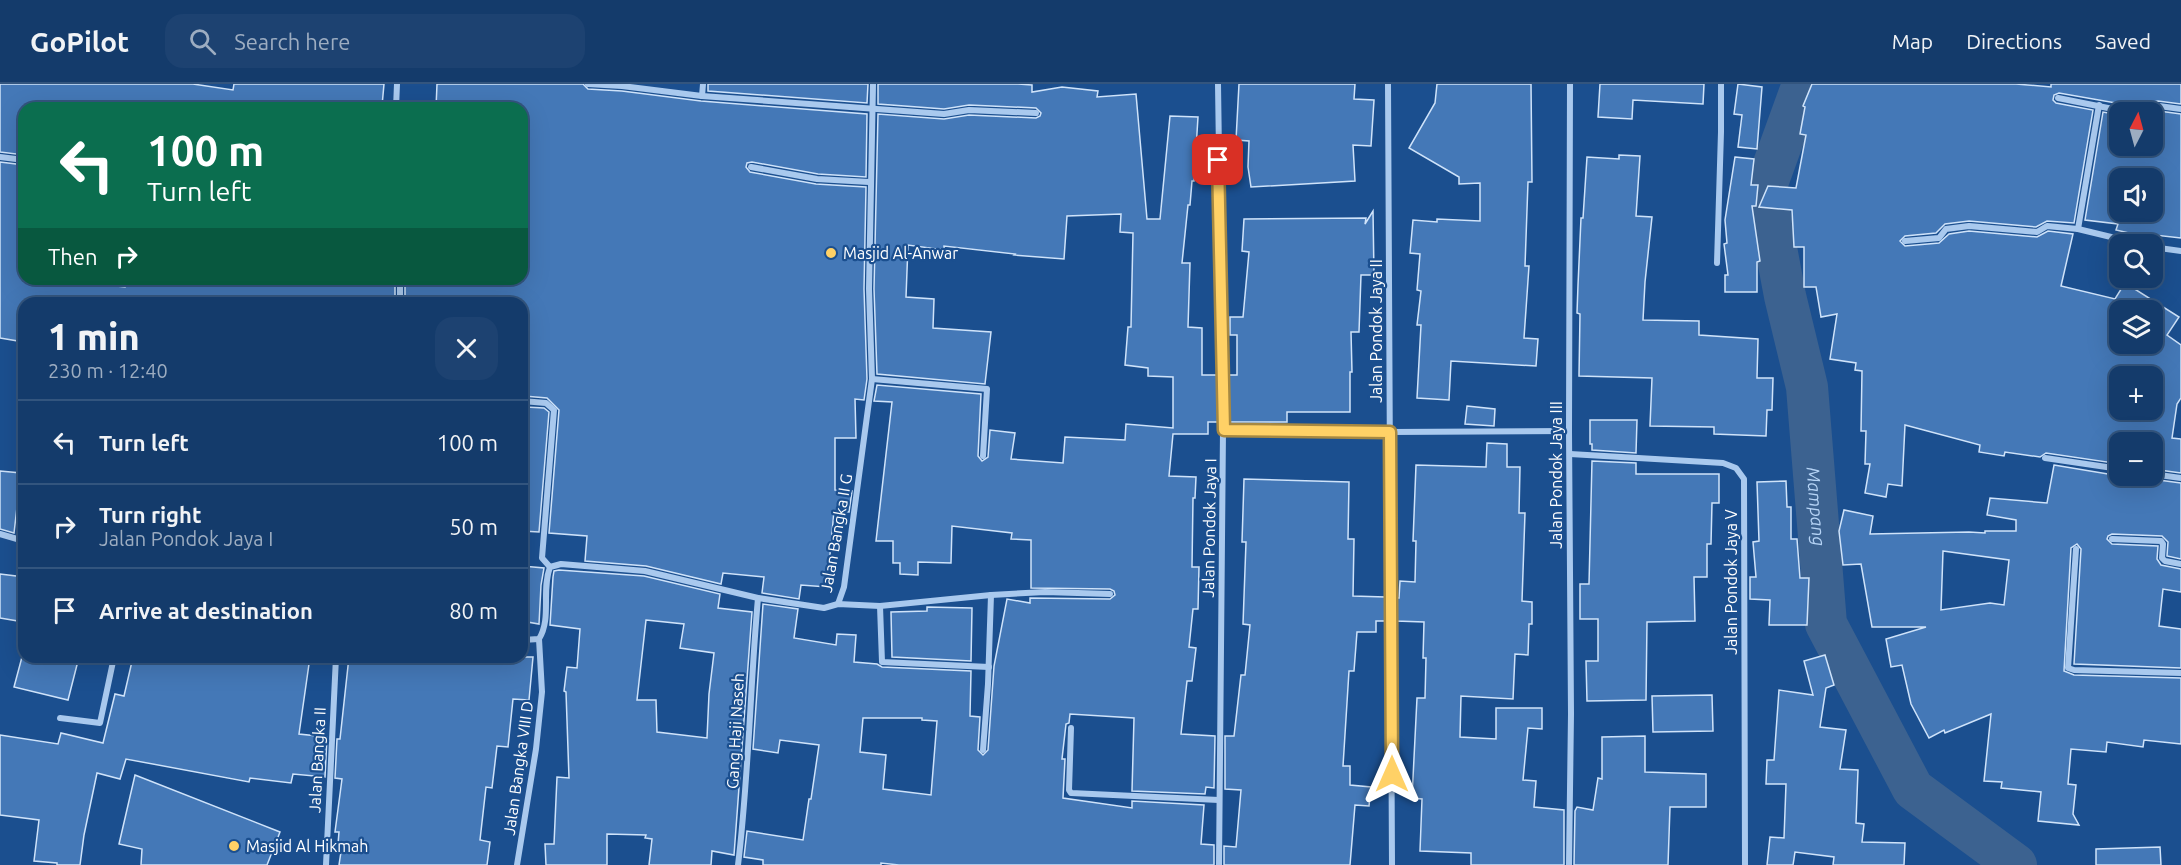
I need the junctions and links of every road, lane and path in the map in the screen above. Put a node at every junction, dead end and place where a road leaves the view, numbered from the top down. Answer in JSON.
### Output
{"nodes":[{"id":1,"x":397,"y":84,"type":"edge"},
{"id":2,"x":588,"y":84,"type":"edge"},
{"id":3,"x":703,"y":84,"type":"edge"},
{"id":4,"x":873,"y":84,"type":"edge"},
{"id":5,"x":1218,"y":84,"type":"edge"},
{"id":6,"x":1388,"y":84,"type":"edge"},
{"id":7,"x":1570,"y":84,"type":"edge"},
{"id":8,"x":1721,"y":84,"type":"edge"},
{"id":9,"x":702,"y":96,"type":"junction"},
{"id":10,"x":2058,"y":98,"type":"dead end"},
{"id":11,"x":396,"y":102,"type":"edge"},
{"id":12,"x":2099,"y":105,"type":"junction"},
{"id":13,"x":871,"y":108,"type":"junction"},
{"id":14,"x":2181,"y":109,"type":"edge"},
{"id":15,"x":1036,"y":113,"type":"dead end"},
{"id":16,"x":0,"y":157,"type":"edge"},
{"id":17,"x":18,"y":159,"type":"edge"},
{"id":18,"x":751,"y":167,"type":"dead end"},
{"id":19,"x":869,"y":182,"type":"junction"},
{"id":20,"x":2078,"y":229,"type":"junction"},
{"id":21,"x":2109,"y":236,"type":"edge"},
{"id":22,"x":1905,"y":241,"type":"dead end"},
{"id":23,"x":2163,"y":249,"type":"edge"},
{"id":24,"x":2181,"y":252,"type":"edge"},
{"id":25,"x":1717,"y":263,"type":"dead end"},
{"id":26,"x":872,"y":379,"type":"junction"},
{"id":27,"x":528,"y":401,"type":"edge"},
{"id":28,"x":1224,"y":430,"type":"junction"},
{"id":29,"x":1569,"y":431,"type":"junction"},
{"id":30,"x":1390,"y":432,"type":"junction"},
{"id":31,"x":1570,"y":454,"type":"junction"},
{"id":32,"x":983,"y":456,"type":"dead end"},
{"id":33,"x":2045,"y":458,"type":"dead end"},
{"id":34,"x":2109,"y":467,"type":"edge"},
{"id":35,"x":2163,"y":476,"type":"edge"},
{"id":36,"x":2181,"y":478,"type":"edge"},
{"id":37,"x":0,"y":534,"type":"edge"},
{"id":38,"x":18,"y":539,"type":"edge"},
{"id":39,"x":2112,"y":539,"type":"dead end"},
{"id":40,"x":2076,"y":549,"type":"dead end"},
{"id":41,"x":2181,"y":564,"type":"edge"},
{"id":42,"x":550,"y":567,"type":"junction"},
{"id":43,"x":991,"y":594,"type":"junction"},
{"id":44,"x":1110,"y":594,"type":"dead end"},
{"id":45,"x":758,"y":598,"type":"junction"},
{"id":46,"x":838,"y":604,"type":"junction"},
{"id":47,"x":880,"y":606,"type":"junction"},
{"id":48,"x":539,"y":639,"type":"junction"},
{"id":49,"x":528,"y":640,"type":"edge"},
{"id":50,"x":113,"y":663,"type":"edge"},
{"id":51,"x":336,"y":663,"type":"edge"},
{"id":52,"x":989,"y":667,"type":"junction"},
{"id":53,"x":2181,"y":673,"type":"edge"},
{"id":54,"x":60,"y":718,"type":"dead end"},
{"id":55,"x":1071,"y":728,"type":"dead end"},
{"id":56,"x":983,"y":750,"type":"dead end"},
{"id":57,"x":1220,"y":800,"type":"junction"},
{"id":58,"x":326,"y":865,"type":"edge"},
{"id":59,"x":517,"y":865,"type":"edge"},
{"id":60,"x":738,"y":865,"type":"edge"},
{"id":61,"x":1219,"y":865,"type":"edge"},
{"id":62,"x":1392,"y":865,"type":"edge"},
{"id":63,"x":1569,"y":865,"type":"edge"},
{"id":64,"x":1745,"y":865,"type":"edge"}],
"edges":[{"from":1,"to":11,"type":"street"},
{"from":2,"to":9,"type":"street"},
{"from":3,"to":9,"type":"street"},
{"from":4,"to":13,"type":"street","name":"Jalan Bangka II G"},
{"from":5,"to":28,"type":"street","name":"Jalan Pondok Jaya I"},
{"from":6,"to":30,"type":"street","name":"Jalan Pondok Jaya II"},
{"from":7,"to":29,"type":"street","name":"Jalan Pondok Jaya III"},
{"from":8,"to":25,"type":"street"},
{"from":9,"to":13,"type":"street"},
{"from":10,"to":12,"type":"street"},
{"from":12,"to":14,"type":"street"},
{"from":12,"to":20,"type":"street"},
{"from":13,"to":15,"type":"street"},
{"from":13,"to":19,"type":"street","name":"Jalan Bangka II G"},
{"from":16,"to":17,"type":"street"},
{"from":18,"to":19,"type":"street"},
{"from":19,"to":26,"type":"street","name":"Jalan Bangka II G"},
{"from":20,"to":21,"type":"street"},
{"from":20,"to":22,"type":"street"},
{"from":23,"to":24,"type":"street"},
{"from":26,"to":32,"type":"street"},
{"from":26,"to":46,"type":"street","name":"Jalan Bangka II G"},
{"from":27,"to":42,"type":"street"},
{"from":28,"to":30,"type":"street"},
{"from":28,"to":57,"type":"street","name":"Jalan Pondok Jaya I"},
{"from":29,"to":30,"type":"street"},
{"from":29,"to":31,"type":"street","name":"Jalan Pondok Jaya III"},
{"from":30,"to":62,"type":"street","name":"Jalan Pondok Jaya II"},
{"from":31,"to":63,"type":"street","name":"Jalan Pondok Jaya III"},
{"from":31,"to":64,"type":"street","name":"Jalan Pondok Jaya V"},
{"from":33,"to":34,"type":"street"},
{"from":35,"to":36,"type":"street"},
{"from":37,"to":38,"type":"street"},
{"from":39,"to":41,"type":"street"},
{"from":40,"to":53,"type":"street"},
{"from":42,"to":45,"type":"street","name":"Jalan Bangka II G"},
{"from":42,"to":48,"type":"street"},
{"from":43,"to":44,"type":"street"},
{"from":43,"to":47,"type":"street"},
{"from":43,"to":52,"type":"street"},
{"from":45,"to":46,"type":"street","name":"Jalan Bangka II G"},
{"from":45,"to":60,"type":"street","name":"Gang Haji Naseh"},
{"from":46,"to":47,"type":"street"},
{"from":47,"to":52,"type":"street"},
{"from":48,"to":49,"type":"street"},
{"from":48,"to":59,"type":"street","name":"Jalan Bangka VIII D"},
{"from":50,"to":54,"type":"street"},
{"from":51,"to":58,"type":"street","name":"Jalan Bangka II"},
{"from":52,"to":56,"type":"street"},
{"from":55,"to":57,"type":"street"},
{"from":57,"to":61,"type":"street","name":"Jalan Pondok Jaya I"}]}
